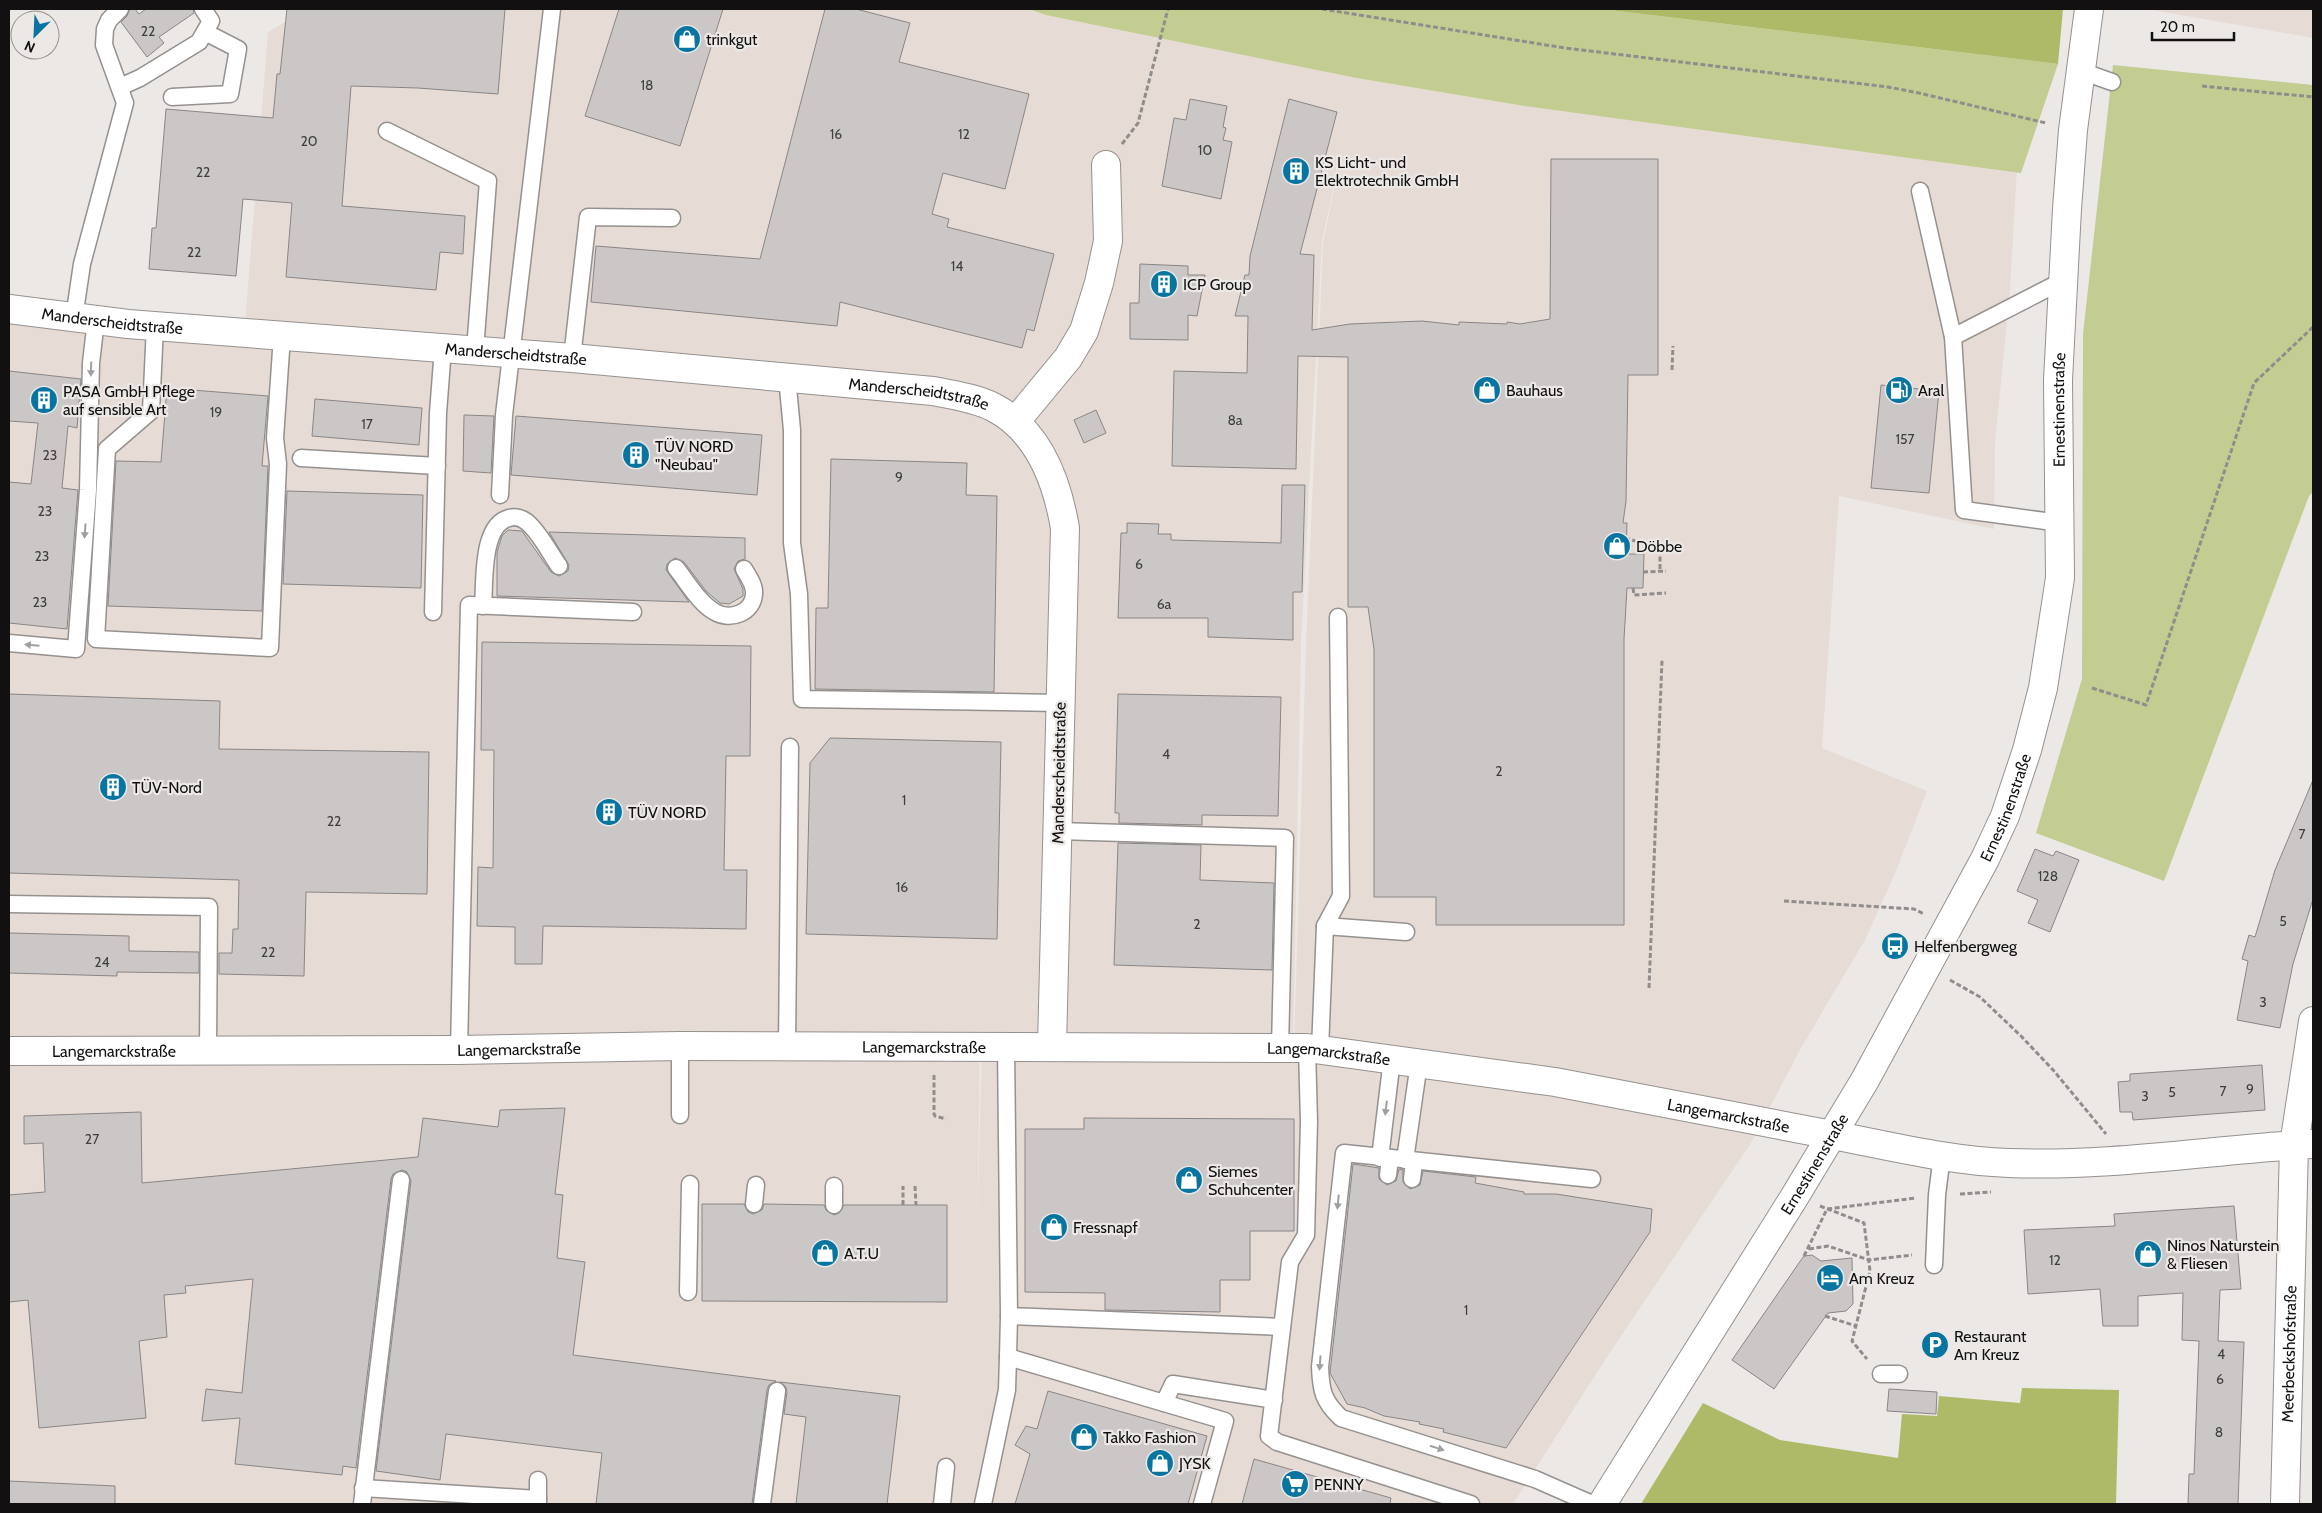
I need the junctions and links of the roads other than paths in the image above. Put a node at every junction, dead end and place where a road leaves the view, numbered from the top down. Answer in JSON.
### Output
{"nodes":[{"id":1,"x":120,"y":9,"type":"edge"},
{"id":2,"x":203,"y":9,"type":"edge"},
{"id":3,"x":552,"y":9,"type":"edge"},
{"id":4,"x":2089,"y":9,"type":"edge"},
{"id":5,"x":205,"y":32,"type":"junction"},
{"id":6,"x":2081,"y":71,"type":"junction"},
{"id":7,"x":2112,"y":82,"type":"dead end"},
{"id":8,"x":120,"y":87,"type":"junction"},
{"id":9,"x":172,"y":97,"type":"dead end"},
{"id":10,"x":388,"y":131,"type":"dead end"},
{"id":11,"x":1106,"y":165,"type":"road end"},
{"id":12,"x":1920,"y":191,"type":"dead end"},
{"id":13,"x":672,"y":218,"type":"dead end"},
{"id":14,"x":2064,"y":280,"type":"junction"},
{"id":15,"x":9,"y":309,"type":"edge"},
{"id":16,"x":85,"y":319,"type":"junction"},
{"id":17,"x":155,"y":326,"type":"junction"},
{"id":18,"x":282,"y":336,"type":"junction"},
{"id":19,"x":1953,"y":338,"type":"junction"},
{"id":20,"x":443,"y":348,"type":"junction"},
{"id":21,"x":475,"y":350,"type":"junction"},
{"id":22,"x":512,"y":353,"type":"junction"},
{"id":23,"x":572,"y":358,"type":"junction"},
{"id":24,"x":787,"y":377,"type":"junction"},
{"id":25,"x":1015,"y":422,"type":"junction"},
{"id":26,"x":301,"y":458,"type":"dead end"},
{"id":27,"x":437,"y":466,"type":"junction"},
{"id":28,"x":500,"y":495,"type":"dead end"},
{"id":29,"x":2060,"y":523,"type":"junction"},
{"id":30,"x":559,"y":566,"type":"dead end"},
{"id":31,"x":676,"y":568,"type":"dead end"},
{"id":32,"x":744,"y":569,"type":"dead end"},
{"id":33,"x":483,"y":606,"type":"junction"},
{"id":34,"x":433,"y":612,"type":"dead end"},
{"id":35,"x":633,"y":612,"type":"dead end"},
{"id":36,"x":1338,"y":617,"type":"dead end"},
{"id":37,"x":9,"y":643,"type":"edge"},
{"id":38,"x":1061,"y":703,"type":"junction"},
{"id":39,"x":790,"y":747,"type":"dead end"},
{"id":40,"x":1058,"y":831,"type":"junction"},
{"id":41,"x":9,"y":904,"type":"edge"},
{"id":42,"x":1326,"y":926,"type":"junction"},
{"id":43,"x":1406,"y":932,"type":"dead end"},
{"id":44,"x":2313,"y":1021,"type":"edge"},
{"id":45,"x":680,"y":1046,"type":"junction"},
{"id":46,"x":1052,"y":1046,"type":"junction"},
{"id":47,"x":787,"y":1047,"type":"junction"},
{"id":48,"x":1006,"y":1047,"type":"junction"},
{"id":49,"x":1280,"y":1048,"type":"junction"},
{"id":50,"x":208,"y":1049,"type":"junction"},
{"id":51,"x":1314,"y":1049,"type":"junction"},
{"id":52,"x":459,"y":1050,"type":"junction"},
{"id":53,"x":9,"y":1051,"type":"edge"},
{"id":54,"x":1392,"y":1060,"type":"junction"},
{"id":55,"x":1419,"y":1063,"type":"junction"},
{"id":56,"x":680,"y":1115,"type":"dead end"},
{"id":57,"x":1832,"y":1135,"type":"junction"},
{"id":58,"x":2304,"y":1144,"type":"edge"},
{"id":59,"x":1942,"y":1155,"type":"junction"},
{"id":60,"x":1397,"y":1160,"type":"junction"},
{"id":61,"x":1388,"y":1175,"type":"dead end"},
{"id":62,"x":1412,"y":1179,"type":"dead end"},
{"id":63,"x":1592,"y":1179,"type":"dead end"},
{"id":64,"x":401,"y":1180,"type":"dead end"},
{"id":65,"x":690,"y":1184,"type":"dead end"},
{"id":66,"x":756,"y":1185,"type":"dead end"},
{"id":67,"x":834,"y":1186,"type":"dead end"},
{"id":68,"x":754,"y":1204,"type":"dead end"},
{"id":69,"x":834,"y":1205,"type":"dead end"},
{"id":70,"x":1934,"y":1259,"type":"road end"},
{"id":71,"x":688,"y":1292,"type":"dead end"},
{"id":72,"x":1009,"y":1316,"type":"junction"},
{"id":73,"x":1282,"y":1327,"type":"junction"},
{"id":74,"x":1008,"y":1357,"type":"junction"},
{"id":75,"x":1881,"y":1374,"type":"road end"},
{"id":76,"x":1899,"y":1374,"type":"dead end"},
{"id":77,"x":777,"y":1391,"type":"dead end"},
{"id":78,"x":1274,"y":1400,"type":"junction"},
{"id":79,"x":1164,"y":1403,"type":"junction"},
{"id":80,"x":946,"y":1467,"type":"dead end"},
{"id":81,"x":538,"y":1480,"type":"dead end"},
{"id":82,"x":362,"y":1496,"type":"edge"},
{"id":83,"x":538,"y":1501,"type":"edge"},
{"id":84,"x":762,"y":1504,"type":"edge"},
{"id":85,"x":942,"y":1504,"type":"edge"},
{"id":86,"x":983,"y":1504,"type":"edge"},
{"id":87,"x":1202,"y":1504,"type":"edge"},
{"id":88,"x":1471,"y":1504,"type":"edge"},
{"id":89,"x":1592,"y":1504,"type":"edge"},
{"id":90,"x":1602,"y":1504,"type":"edge"},
{"id":91,"x":2285,"y":1504,"type":"edge"}],
"edges":[{"from":1,"to":8,"type":"lane"},
{"from":2,"to":5,"type":"lane"},
{"from":3,"to":22,"type":"lane"},
{"from":4,"to":6,"type":"street","name":"Ernestinenstraße"},
{"from":5,"to":8,"type":"lane"},
{"from":5,"to":9,"type":"lane"},
{"from":6,"to":7,"type":"lane"},
{"from":6,"to":14,"type":"street","name":"Ernestinenstraße"},
{"from":8,"to":16,"type":"lane"},
{"from":10,"to":21,"type":"lane"},
{"from":11,"to":25,"type":"street"},
{"from":12,"to":19,"type":"lane"},
{"from":13,"to":23,"type":"lane"},
{"from":14,"to":19,"type":"lane"},
{"from":14,"to":29,"type":"street","name":"Ernestinenstraße"},
{"from":15,"to":16,"type":"street","name":"Manderscheidtstraße"},
{"from":16,"to":17,"type":"street","name":"Manderscheidtstraße"},
{"from":16,"to":37,"type":"lane","one_way":true},
{"from":17,"to":18,"type":"street","name":"Manderscheidtstraße"},
{"from":17,"to":18,"type":"lane"},
{"from":18,"to":20,"type":"street","name":"Manderscheidtstraße"},
{"from":19,"to":29,"type":"lane"},
{"from":20,"to":21,"type":"street","name":"Manderscheidtstraße"},
{"from":20,"to":27,"type":"lane"},
{"from":21,"to":22,"type":"street","name":"Manderscheidtstraße"},
{"from":22,"to":23,"type":"street","name":"Manderscheidtstraße"},
{"from":22,"to":28,"type":"lane"},
{"from":23,"to":24,"type":"street","name":"Manderscheidtstraße"},
{"from":24,"to":25,"type":"street","name":"Manderscheidtstraße"},
{"from":24,"to":38,"type":"lane"},
{"from":25,"to":38,"type":"street","name":"Manderscheidtstraße"},
{"from":26,"to":27,"type":"lane"},
{"from":27,"to":34,"type":"lane"},
{"from":29,"to":57,"type":"street","name":"Ernestinenstraße"},
{"from":30,"to":33,"type":"lane"},
{"from":31,"to":32,"type":"lane"},
{"from":33,"to":35,"type":"lane"},
{"from":33,"to":52,"type":"lane"},
{"from":36,"to":42,"type":"lane"},
{"from":38,"to":40,"type":"street","name":"Manderscheidtstraße"},
{"from":39,"to":47,"type":"lane"},
{"from":40,"to":46,"type":"street","name":"Manderscheidtstraße"},
{"from":40,"to":49,"type":"lane"},
{"from":41,"to":50,"type":"lane"},
{"from":42,"to":43,"type":"lane"},
{"from":42,"to":51,"type":"lane"},
{"from":44,"to":58,"type":"street","name":"Meerbeckshofstraße"},
{"from":45,"to":47,"type":"street","name":"Langemarckstraße"},
{"from":45,"to":52,"type":"street","name":"Langemarckstraße"},
{"from":45,"to":56,"type":"lane"},
{"from":46,"to":48,"type":"street","name":"Langemarckstraße"},
{"from":46,"to":49,"type":"street","name":"Langemarckstraße"},
{"from":47,"to":48,"type":"street","name":"Langemarckstraße"},
{"from":48,"to":72,"type":"lane"},
{"from":49,"to":51,"type":"street","name":"Langemarckstraße"},
{"from":50,"to":52,"type":"street","name":"Langemarckstraße"},
{"from":50,"to":53,"type":"street","name":"Langemarckstraße"},
{"from":51,"to":54,"type":"street","name":"Langemarckstraße"},
{"from":51,"to":73,"type":"lane"},
{"from":54,"to":55,"type":"street","name":"Langemarckstraße"},
{"from":54,"to":60,"type":"lane","one_way":true},
{"from":55,"to":57,"type":"street","name":"Langemarckstraße"},
{"from":55,"to":60,"type":"lane"},
{"from":57,"to":59,"type":"street"},
{"from":57,"to":90,"type":"street","name":"Ernestinenstraße"},
{"from":58,"to":59,"type":"street"},
{"from":58,"to":91,"type":"street","name":"Meerbeckshofstraße"},
{"from":59,"to":70,"type":"lane"},
{"from":60,"to":61,"type":"lane"},
{"from":60,"to":62,"type":"lane"},
{"from":60,"to":63,"type":"lane"},
{"from":60,"to":89,"type":"lane","one_way":true},
{"from":64,"to":82,"type":"lane"},
{"from":65,"to":71,"type":"lane"},
{"from":66,"to":68,"type":"lane"},
{"from":67,"to":69,"type":"lane"},
{"from":72,"to":73,"type":"lane"},
{"from":72,"to":74,"type":"lane"},
{"from":73,"to":78,"type":"lane"},
{"from":74,"to":79,"type":"lane"},
{"from":74,"to":86,"type":"lane"},
{"from":75,"to":76,"type":"lane"},
{"from":77,"to":84,"type":"lane"},
{"from":78,"to":79,"type":"lane"},
{"from":78,"to":88,"type":"lane"},
{"from":79,"to":87,"type":"lane"},
{"from":80,"to":85,"type":"lane"},
{"from":81,"to":83,"type":"lane"},
{"from":82,"to":83,"type":"lane"}]}
